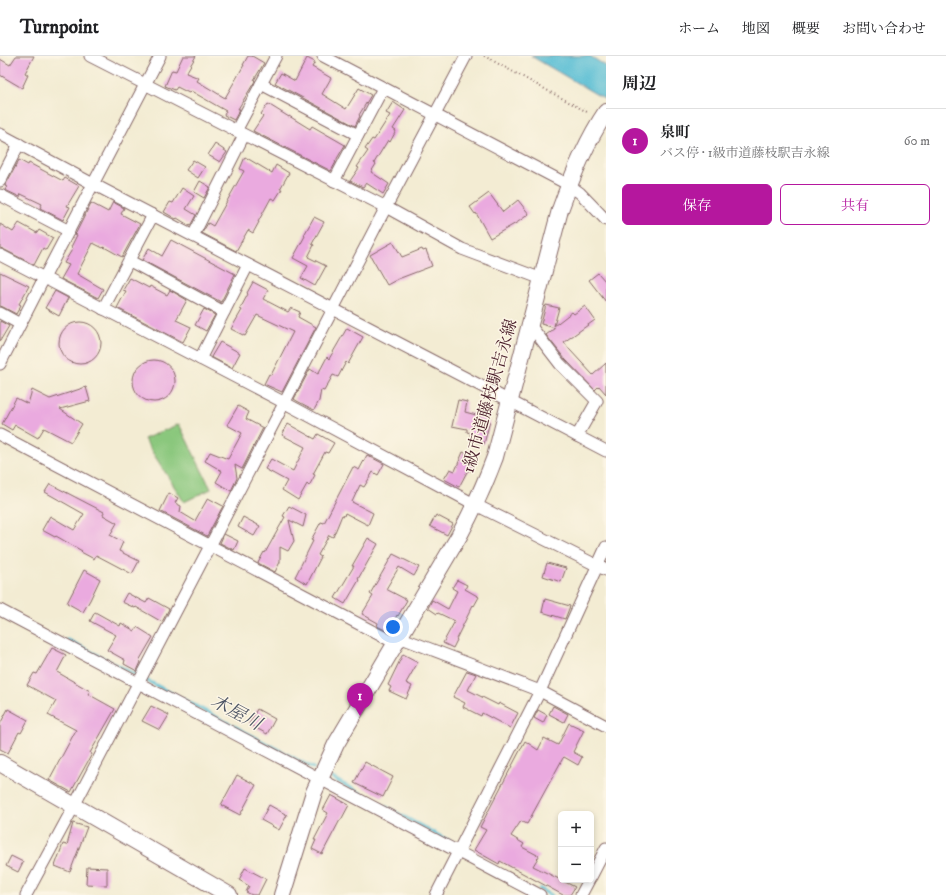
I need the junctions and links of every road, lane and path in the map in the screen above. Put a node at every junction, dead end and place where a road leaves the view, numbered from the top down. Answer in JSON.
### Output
{"nodes":[{"id":1,"x":90,"y":56,"type":"edge"},
{"id":2,"x":160,"y":56,"type":"edge"},
{"id":3,"x":276,"y":56,"type":"edge"},
{"id":4,"x":323,"y":56,"type":"edge"},
{"id":5,"x":466,"y":56,"type":"edge"},
{"id":6,"x":484,"y":56,"type":"edge"},
{"id":7,"x":261,"y":84,"type":"junction"},
{"id":8,"x":145,"y":85,"type":"junction"},
{"id":9,"x":383,"y":88,"type":"junction"},
{"id":10,"x":434,"y":115,"type":"junction"},
{"id":11,"x":603,"y":116,"type":"edge"},
{"id":12,"x":240,"y":133,"type":"junction"},
{"id":13,"x":0,"y":134,"type":"edge"},
{"id":14,"x":358,"y":135,"type":"junction"},
{"id":15,"x":19,"y":144,"type":"junction"},
{"id":16,"x":0,"y":181,"type":"edge"},
{"id":17,"x":334,"y":181,"type":"junction"},
{"id":18,"x":94,"y":184,"type":"junction"},
{"id":19,"x":569,"y":185,"type":"junction"},
{"id":20,"x":0,"y":194,"type":"edge"},
{"id":21,"x":386,"y":207,"type":"junction"},
{"id":22,"x":153,"y":215,"type":"junction"},
{"id":23,"x":606,"y":220,"type":"edge"},
{"id":24,"x":68,"y":231,"type":"junction"},
{"id":25,"x":193,"y":236,"type":"junction"},
{"id":26,"x":0,"y":255,"type":"edge"},
{"id":27,"x":130,"y":261,"type":"junction"},
{"id":28,"x":248,"y":264,"type":"junction"},
{"id":29,"x":44,"y":278,"type":"junction"},
{"id":30,"x":542,"y":279,"type":"junction"},
{"id":31,"x":103,"y":309,"type":"junction"},
{"id":32,"x":334,"y":309,"type":"junction"},
{"id":33,"x":224,"y":312,"type":"junction"},
{"id":34,"x":0,"y":313,"type":"edge"},
{"id":35,"x":20,"y":324,"type":"junction"},
{"id":36,"x":530,"y":325,"type":"junction"},
{"id":37,"x":200,"y":359,"type":"junction"},
{"id":38,"x":0,"y":364,"type":"edge"},
{"id":39,"x":510,"y":401,"type":"junction"},
{"id":40,"x":285,"y":403,"type":"junction"},
{"id":41,"x":0,"y":435,"type":"edge"},
{"id":42,"x":577,"y":436,"type":"junction"},
{"id":43,"x":606,"y":451,"type":"edge"},
{"id":44,"x":476,"y":505,"type":"junction"},
{"id":45,"x":210,"y":546,"type":"junction"},
{"id":46,"x":606,"y":547,"type":"edge"},
{"id":47,"x":602,"y":568,"type":"edge"},
{"id":48,"x":0,"y":610,"type":"edge"},
{"id":49,"x":397,"y":640,"type":"junction"},
{"id":50,"x":138,"y":682,"type":"junction"},
{"id":51,"x":540,"y":691,"type":"junction"},
{"id":52,"x":606,"y":726,"type":"edge"},
{"id":53,"x":0,"y":763,"type":"edge"},
{"id":54,"x":319,"y":779,"type":"junction"},
{"id":55,"x":74,"y":806,"type":"junction"},
{"id":56,"x":606,"y":848,"type":"edge"},
{"id":57,"x":459,"y":852,"type":"junction"},
{"id":58,"x":594,"y":871,"type":"edge"},
{"id":59,"x":587,"y":883,"type":"edge"},
{"id":60,"x":26,"y":895,"type":"edge"},
{"id":61,"x":229,"y":895,"type":"edge"},
{"id":62,"x":282,"y":895,"type":"edge"},
{"id":63,"x":436,"y":895,"type":"edge"},
{"id":64,"x":540,"y":895,"type":"edge"},
{"id":65,"x":581,"y":895,"type":"edge"}],
"edges":[{"from":1,"to":8,"type":"street"},
{"from":2,"to":8,"type":"street"},
{"from":3,"to":7,"type":"street"},
{"from":4,"to":9,"type":"street"},
{"from":5,"to":10,"type":"street"},
{"from":6,"to":11,"type":"path"},
{"from":7,"to":12,"type":"street"},
{"from":7,"to":14,"type":"street"},
{"from":8,"to":12,"type":"street"},
{"from":8,"to":18,"type":"street"},
{"from":9,"to":10,"type":"street"},
{"from":9,"to":14,"type":"street"},
{"from":10,"to":19,"type":"street"},
{"from":10,"to":21,"type":"street"},
{"from":11,"to":19,"type":"street","name":"1級市道藤枝駅吉永線"},
{"from":12,"to":17,"type":"street"},
{"from":12,"to":25,"type":"street"},
{"from":13,"to":15,"type":"street"},
{"from":14,"to":17,"type":"street"},
{"from":15,"to":16,"type":"street"},
{"from":15,"to":18,"type":"street"},
{"from":17,"to":21,"type":"street"},
{"from":18,"to":22,"type":"street"},
{"from":18,"to":24,"type":"street"},
{"from":19,"to":23,"type":"street"},
{"from":19,"to":30,"type":"street","name":"1級市道藤枝駅吉永線"},
{"from":20,"to":24,"type":"street"},
{"from":21,"to":30,"type":"street"},
{"from":21,"to":32,"type":"street"},
{"from":22,"to":25,"type":"street"},
{"from":22,"to":27,"type":"street"},
{"from":24,"to":29,"type":"street"},
{"from":25,"to":28,"type":"street"},
{"from":26,"to":29,"type":"street"},
{"from":27,"to":31,"type":"street"},
{"from":27,"to":33,"type":"street"},
{"from":28,"to":32,"type":"street"},
{"from":28,"to":33,"type":"street"},
{"from":29,"to":31,"type":"street"},
{"from":29,"to":35,"type":"street"},
{"from":30,"to":36,"type":"street","name":"1級市道藤枝駅吉永線"},
{"from":31,"to":37,"type":"street"},
{"from":32,"to":39,"type":"street"},
{"from":32,"to":40,"type":"street"},
{"from":33,"to":37,"type":"street"},
{"from":34,"to":35,"type":"street"},
{"from":35,"to":38,"type":"street"},
{"from":36,"to":39,"type":"street","name":"1級市道藤枝駅吉永線"},
{"from":36,"to":42,"type":"street"},
{"from":37,"to":40,"type":"street"},
{"from":39,"to":42,"type":"street"},
{"from":39,"to":44,"type":"street","name":"1級市道藤枝駅吉永線"},
{"from":40,"to":44,"type":"street"},
{"from":40,"to":45,"type":"street"},
{"from":41,"to":45,"type":"street"},
{"from":42,"to":43,"type":"street"},
{"from":44,"to":47,"type":"street"},
{"from":44,"to":49,"type":"street","name":"1級市道藤枝駅吉永線"},
{"from":45,"to":49,"type":"street"},
{"from":45,"to":50,"type":"street"},
{"from":46,"to":47,"type":"street"},
{"from":47,"to":51,"type":"street"},
{"from":48,"to":50,"type":"street"},
{"from":49,"to":51,"type":"street"},
{"from":49,"to":54,"type":"street","name":"1級市道藤枝駅吉永線"},
{"from":50,"to":54,"type":"street"},
{"from":50,"to":55,"type":"street"},
{"from":51,"to":52,"type":"street"},
{"from":51,"to":57,"type":"street"},
{"from":53,"to":55,"type":"street"},
{"from":54,"to":57,"type":"street"},
{"from":54,"to":62,"type":"street","name":"1級市道藤枝駅吉永線"},
{"from":55,"to":60,"type":"street"},
{"from":55,"to":61,"type":"street"},
{"from":56,"to":58,"type":"street"},
{"from":57,"to":63,"type":"street"},
{"from":57,"to":64,"type":"street"},
{"from":59,"to":65,"type":"street"}]}
